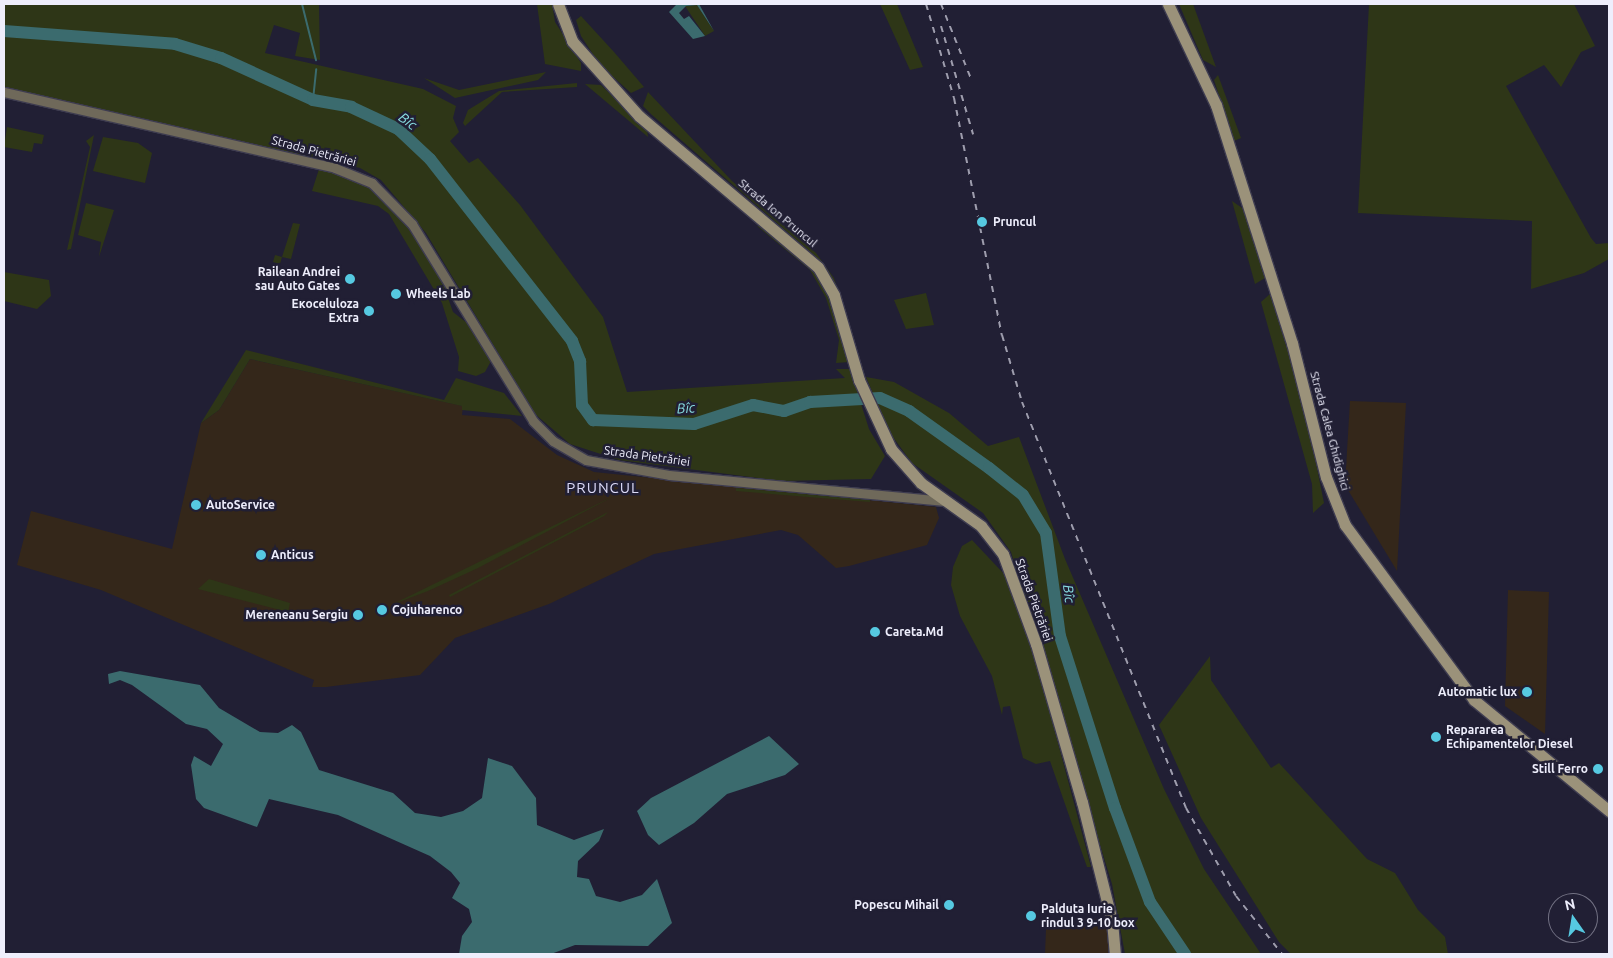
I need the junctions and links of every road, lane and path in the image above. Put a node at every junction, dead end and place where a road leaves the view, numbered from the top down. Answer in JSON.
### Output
{"nodes":[{"id":1,"x":558,"y":4,"type":"edge"},
{"id":2,"x":1168,"y":4,"type":"edge"},
{"id":3,"x":4,"y":92,"type":"edge"},
{"id":4,"x":948,"y":502,"type":"junction"},
{"id":5,"x":1609,"y":810,"type":"edge"},
{"id":6,"x":1099,"y":863,"type":"junction"},
{"id":7,"x":1114,"y":954,"type":"edge"},
{"id":8,"x":1120,"y":954,"type":"edge"}],
"edges":[{"from":1,"to":4,"type":"street","name":"Strada Ion Pruncul"},
{"from":2,"to":5,"type":"street","name":"Strada Calea Ghidighici"},
{"from":3,"to":4,"type":"street","name":"Strada Pietrăriei"},
{"from":4,"to":6,"type":"street","name":"Strada Pietrăriei"},
{"from":6,"to":7,"type":"street","name":"Strada Pietrăriei"},
{"from":6,"to":8,"type":"street","name":"Strada Pietrăriei"}]}
